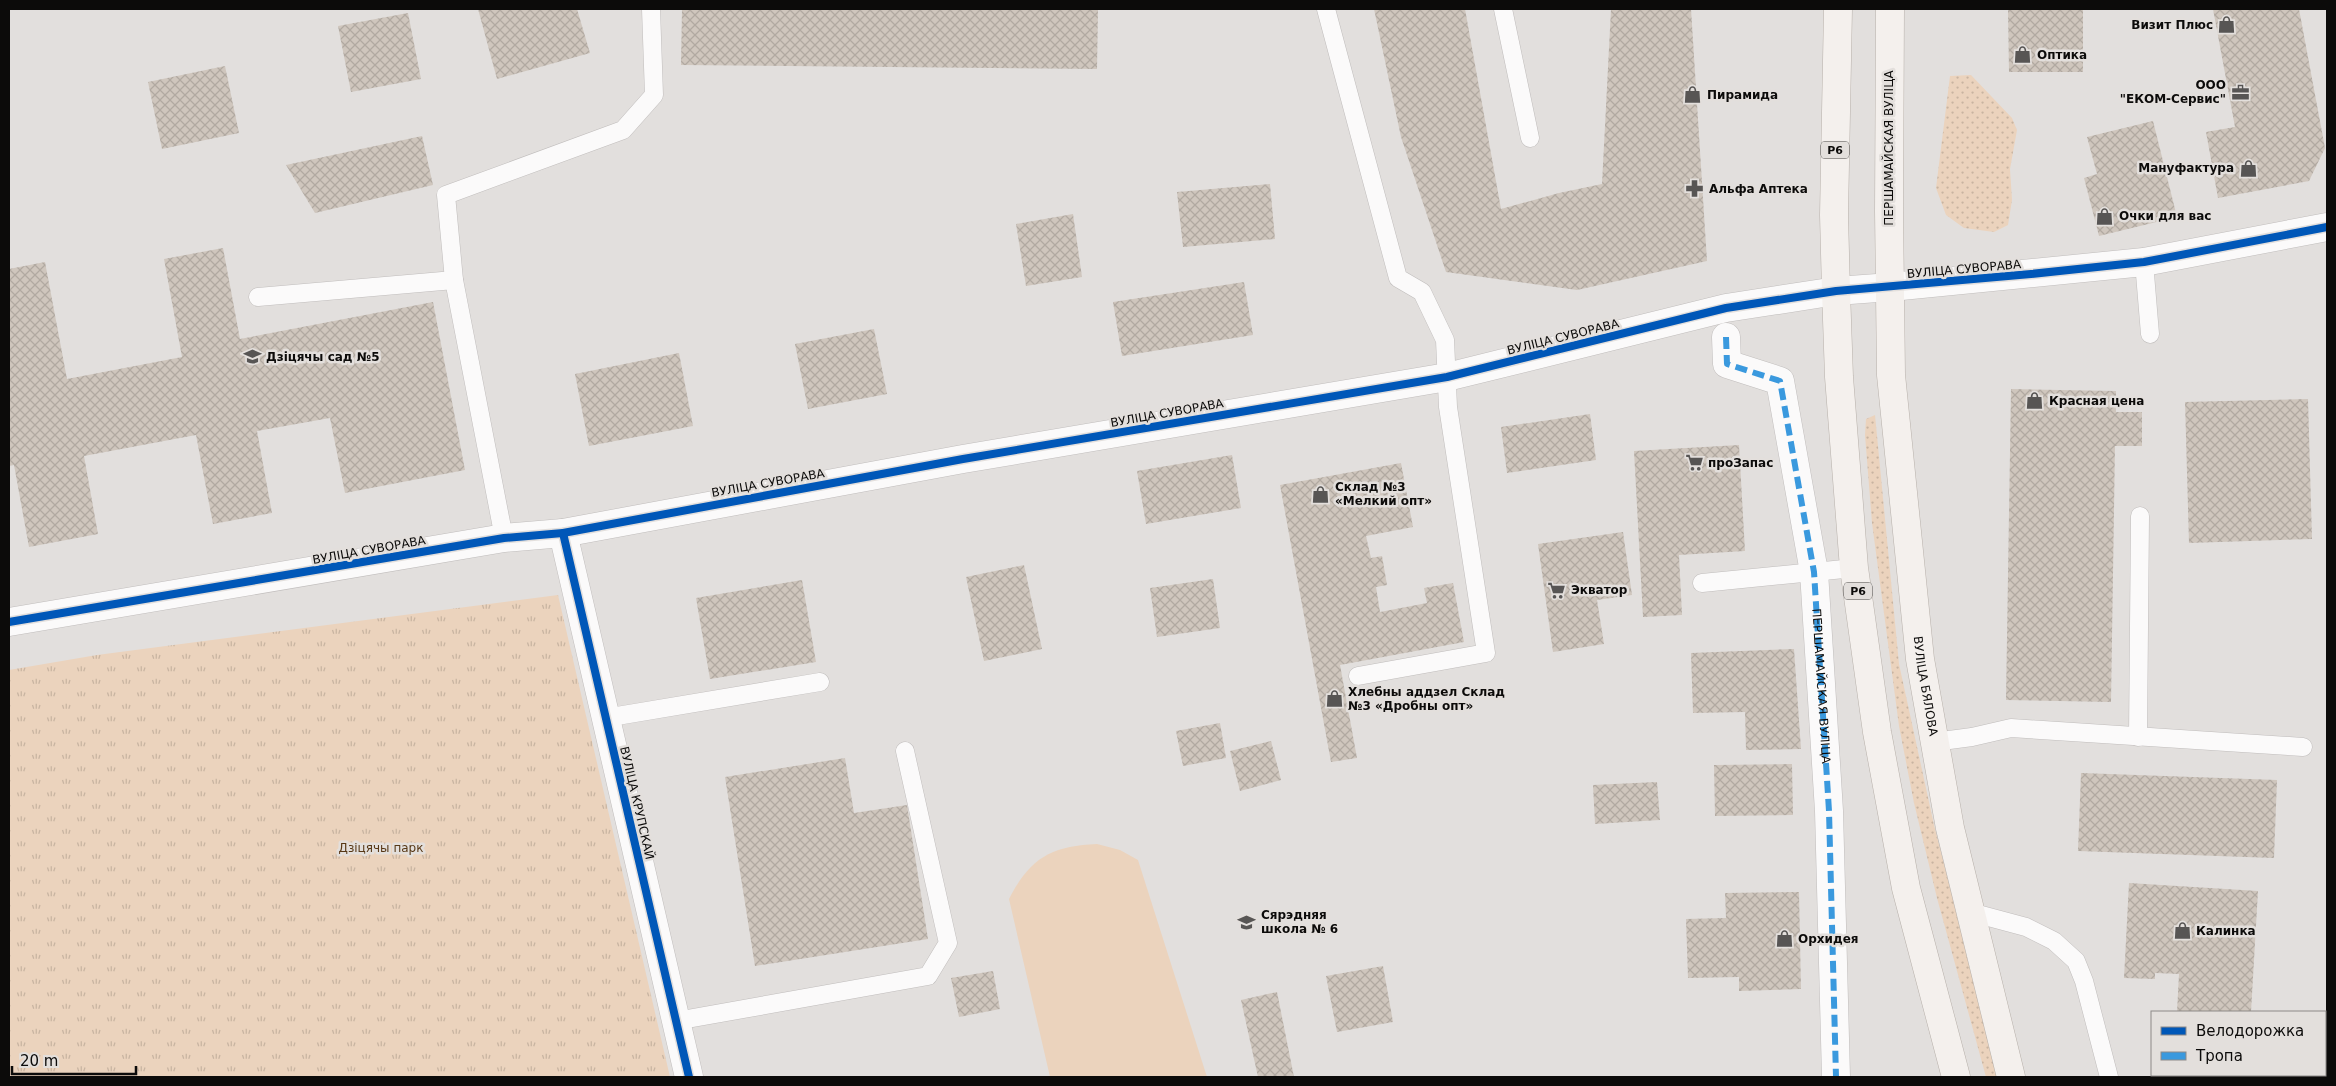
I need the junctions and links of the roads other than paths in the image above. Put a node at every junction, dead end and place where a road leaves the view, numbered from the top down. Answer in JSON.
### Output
{"nodes":[{"id":1,"x":651,"y":9,"type":"edge"},
{"id":2,"x":1326,"y":9,"type":"edge"},
{"id":3,"x":1503,"y":9,"type":"edge"},
{"id":4,"x":1838,"y":9,"type":"edge"},
{"id":5,"x":1890,"y":9,"type":"edge"},
{"id":6,"x":1530,"y":138,"type":"dead end"},
{"id":7,"x":2327,"y":226,"type":"edge"},
{"id":8,"x":2144,"y":262,"type":"junction"},
{"id":9,"x":454,"y":280,"type":"junction"},
{"id":10,"x":1891,"y":287,"type":"junction"},
{"id":11,"x":1836,"y":291,"type":"junction"},
{"id":12,"x":258,"y":297,"type":"dead end"},
{"id":13,"x":2150,"y":334,"type":"dead end"},
{"id":14,"x":1726,"y":337,"type":"dead end"},
{"id":15,"x":1447,"y":377,"type":"junction"},
{"id":16,"x":2140,"y":516,"type":"dead end"},
{"id":17,"x":563,"y":533,"type":"junction"},
{"id":18,"x":504,"y":538,"type":"junction"},
{"id":19,"x":1854,"y":568,"type":"junction"},
{"id":20,"x":1814,"y":572,"type":"junction"},
{"id":21,"x":1702,"y":583,"type":"dead end"},
{"id":22,"x":9,"y":622,"type":"edge"},
{"id":23,"x":1358,"y":676,"type":"dead end"},
{"id":24,"x":820,"y":682,"type":"dead end"},
{"id":25,"x":605,"y":718,"type":"junction"},
{"id":26,"x":2138,"y":737,"type":"junction"},
{"id":27,"x":1934,"y":742,"type":"junction"},
{"id":28,"x":2303,"y":748,"type":"dead end"},
{"id":29,"x":905,"y":751,"type":"dead end"},
{"id":30,"x":1970,"y":912,"type":"junction"},
{"id":31,"x":676,"y":1021,"type":"junction"},
{"id":32,"x":689,"y":1077,"type":"edge"},
{"id":33,"x":1836,"y":1077,"type":"edge"},
{"id":34,"x":1956,"y":1077,"type":"edge"},
{"id":35,"x":2011,"y":1077,"type":"edge"},
{"id":36,"x":2109,"y":1077,"type":"edge"}],
"edges":[{"from":1,"to":9,"type":"lane"},
{"from":2,"to":15,"type":"lane"},
{"from":3,"to":6,"type":"lane"},
{"from":4,"to":11,"type":"main road","number":"Р6"},
{"from":5,"to":10,"type":"main road","name":"ПЕРШАМАЙСКАЯ ВУЛІЦА"},
{"from":7,"to":8,"type":"street","name":"ВУЛІЦА СУВОРАВА"},
{"from":8,"to":10,"type":"street","name":"ВУЛІЦА СУВОРАВА"},
{"from":8,"to":13,"type":"lane"},
{"from":9,"to":12,"type":"lane"},
{"from":9,"to":18,"type":"lane"},
{"from":10,"to":11,"type":"street","name":"ВУЛІЦА СУВОРАВА"},
{"from":10,"to":27,"type":"main road","name":"ВУЛІЦА БЯЛОВА"},
{"from":11,"to":15,"type":"street","name":"ВУЛІЦА СУВОРАВА"},
{"from":11,"to":19,"type":"main road","number":"Р6"},
{"from":14,"to":20,"type":"street","name":"ПЕРШАМАЙСКАЯ ВУЛІЦА"},
{"from":15,"to":17,"type":"street","name":"ВУЛІЦА СУВОРАВА"},
{"from":15,"to":23,"type":"lane"},
{"from":16,"to":26,"type":"lane"},
{"from":17,"to":18,"type":"street","name":"ВУЛІЦА СУВОРАВА"},
{"from":17,"to":25,"type":"street","name":"ВУЛІЦА КРУПСКАЙ"},
{"from":18,"to":22,"type":"street","name":"ВУЛІЦА СУВОРАВА"},
{"from":19,"to":20,"type":"lane"},
{"from":19,"to":34,"type":"main road","number":"Р6"},
{"from":20,"to":21,"type":"lane"},
{"from":20,"to":33,"type":"street","name":"ПЕРШАМАЙСКАЯ ВУЛІЦА"},
{"from":24,"to":25,"type":"lane"},
{"from":25,"to":31,"type":"street","name":"ВУЛІЦА КРУПСКАЙ"},
{"from":26,"to":27,"type":"lane"},
{"from":26,"to":28,"type":"lane"},
{"from":27,"to":30,"type":"main road","name":"ВУЛІЦА БЯЛОВА"},
{"from":29,"to":31,"type":"lane"},
{"from":30,"to":35,"type":"main road","name":"ВУЛІЦА БЯЛОВА"},
{"from":30,"to":36,"type":"lane"},
{"from":31,"to":32,"type":"street","name":"ВУЛІЦА КРУПСКАЙ"}]}
